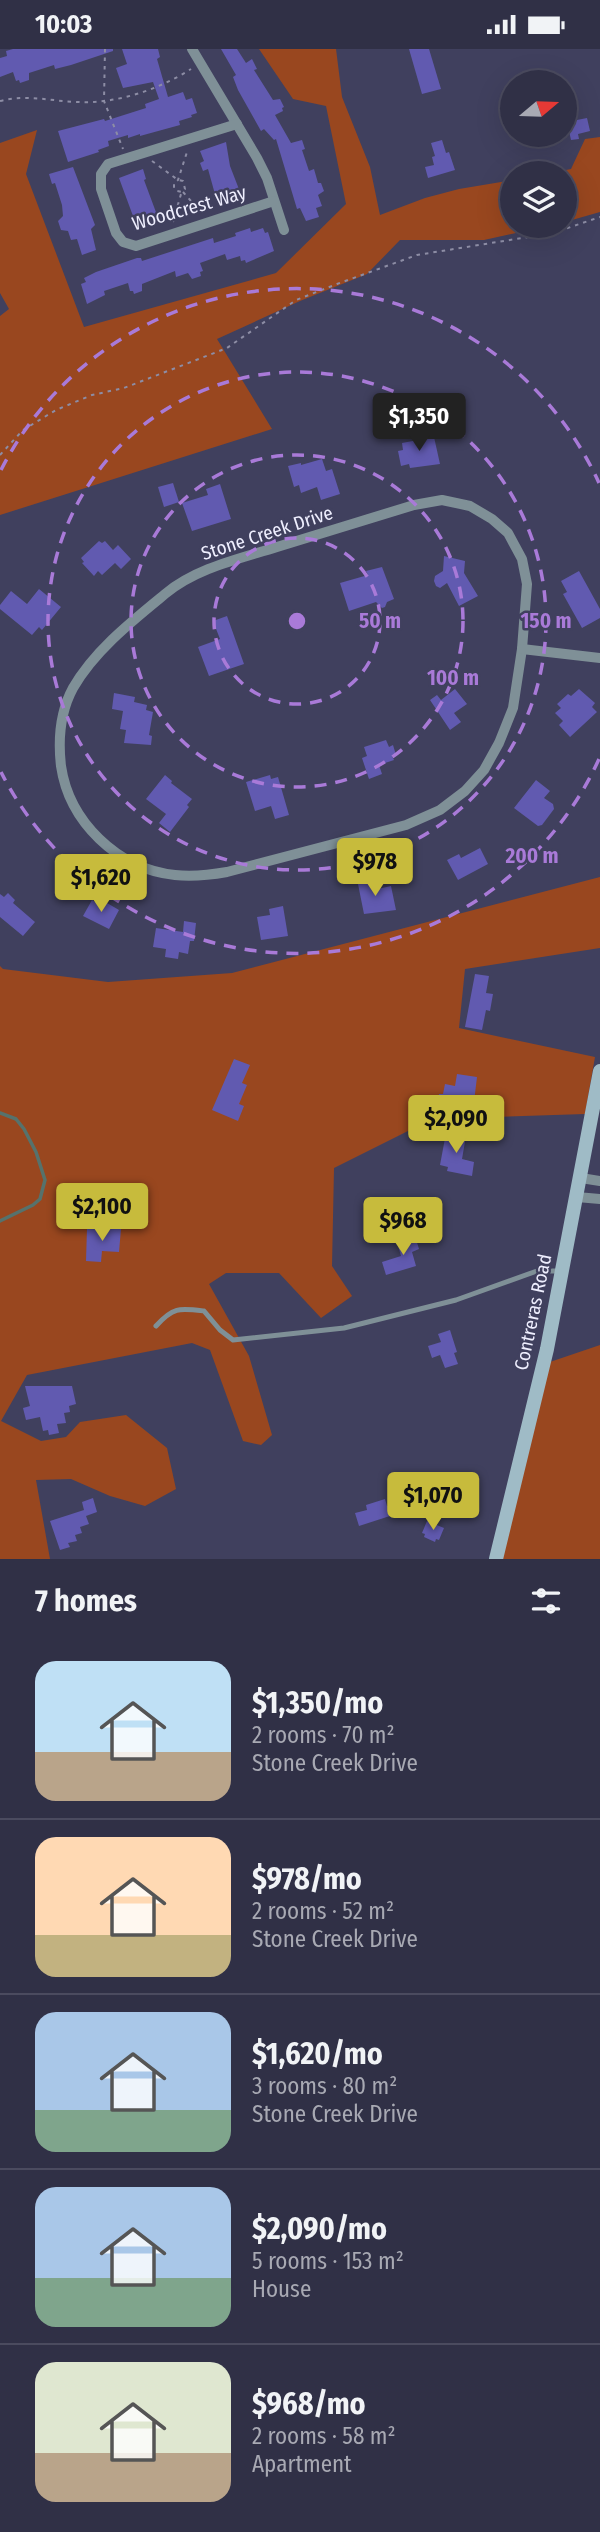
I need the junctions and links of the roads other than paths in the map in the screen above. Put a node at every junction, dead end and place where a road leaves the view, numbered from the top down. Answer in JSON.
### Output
{"nodes":[{"id":1,"x":192,"y":49,"type":"edge"},
{"id":2,"x":237,"y":124,"type":"junction"},
{"id":3,"x":274,"y":201,"type":"junction"},
{"id":4,"x":284,"y":230,"type":"dead end"},
{"id":5,"x":522,"y":649,"type":"junction"},
{"id":6,"x":600,"y":658,"type":"edge"},
{"id":7,"x":600,"y":1071,"type":"edge"},
{"id":8,"x":581,"y":1178,"type":"junction"},
{"id":9,"x":600,"y":1181,"type":"edge"},
{"id":10,"x":577,"y":1197,"type":"junction"},
{"id":11,"x":600,"y":1199,"type":"edge"},
{"id":12,"x":562,"y":1271,"type":"junction"},
{"id":13,"x":156,"y":1326,"type":"dead end"},
{"id":14,"x":496,"y":1559,"type":"edge"}],
"edges":[{"from":1,"to":2,"type":"street"},
{"from":2,"to":3,"type":"street"},
{"from":2,"to":3,"type":"street","name":"Woodcrest Way"},
{"from":3,"to":4,"type":"street"},
{"from":5,"to":5,"type":"street","name":"Stone Creek Drive"},
{"from":5,"to":6,"type":"street"},
{"from":7,"to":8,"type":"street","name":"Contreras Road"},
{"from":8,"to":9,"type":"street"},
{"from":8,"to":10,"type":"street","name":"Contreras Road"},
{"from":10,"to":11,"type":"street"},
{"from":10,"to":12,"type":"street","name":"Contreras Road"},
{"from":12,"to":13,"type":"lane"},
{"from":12,"to":14,"type":"street","name":"Contreras Road"}]}
